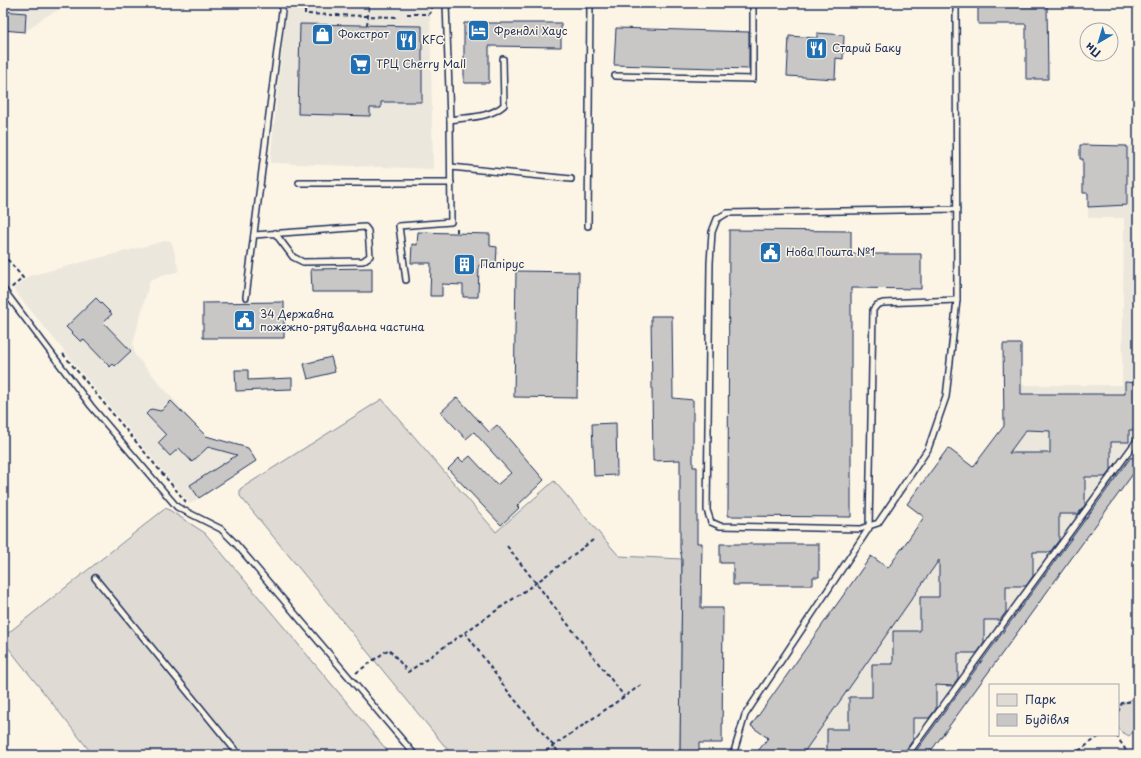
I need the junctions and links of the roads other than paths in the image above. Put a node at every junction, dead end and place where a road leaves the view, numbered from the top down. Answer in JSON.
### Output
{"nodes":[{"id":1,"x":283,"y":3,"type":"edge"},
{"id":2,"x":446,"y":3,"type":"edge"},
{"id":3,"x":590,"y":3,"type":"edge"},
{"id":4,"x":753,"y":3,"type":"edge"},
{"id":5,"x":956,"y":3,"type":"edge"},
{"id":6,"x":503,"y":59,"type":"dead end"},
{"id":7,"x":615,"y":76,"type":"dead end"},
{"id":8,"x":450,"y":120,"type":"junction"},
{"id":9,"x":451,"y":167,"type":"junction"},
{"id":10,"x":571,"y":179,"type":"dead end"},
{"id":11,"x":299,"y":183,"type":"dead end"},
{"id":12,"x":451,"y":183,"type":"junction"},
{"id":13,"x":957,"y":209,"type":"junction"},
{"id":14,"x":588,"y":226,"type":"dead end"},
{"id":15,"x":275,"y":233,"type":"junction"},
{"id":16,"x":254,"y":235,"type":"junction"},
{"id":17,"x":406,"y":280,"type":"dead end"},
{"id":18,"x":3,"y":289,"type":"edge"},
{"id":19,"x":246,"y":297,"type":"dead end"},
{"id":20,"x":957,"y":300,"type":"junction"},
{"id":21,"x":1138,"y":438,"type":"edge"},
{"id":22,"x":869,"y":528,"type":"junction"},
{"id":23,"x":95,"y":578,"type":"dead end"},
{"id":24,"x":239,"y":755,"type":"edge"},
{"id":25,"x":416,"y":755,"type":"edge"},
{"id":26,"x":733,"y":755,"type":"edge"},
{"id":27,"x":907,"y":755,"type":"edge"}],
"edges":[{"from":1,"to":16,"type":"lane"},
{"from":2,"to":8,"type":"lane"},
{"from":3,"to":14,"type":"lane"},
{"from":4,"to":7,"type":"lane"},
{"from":5,"to":13,"type":"lane"},
{"from":6,"to":8,"type":"lane"},
{"from":8,"to":9,"type":"lane"},
{"from":9,"to":10,"type":"lane"},
{"from":9,"to":12,"type":"lane"},
{"from":11,"to":12,"type":"lane"},
{"from":12,"to":17,"type":"lane"},
{"from":13,"to":20,"type":"lane"},
{"from":13,"to":22,"type":"lane"},
{"from":15,"to":15,"type":"lane"},
{"from":15,"to":16,"type":"lane"},
{"from":16,"to":19,"type":"lane"},
{"from":18,"to":25,"type":"lane"},
{"from":20,"to":22,"type":"lane"},
{"from":20,"to":22,"type":"lane"},
{"from":21,"to":27,"type":"lane"},
{"from":22,"to":26,"type":"lane"},
{"from":23,"to":24,"type":"lane"}]}
